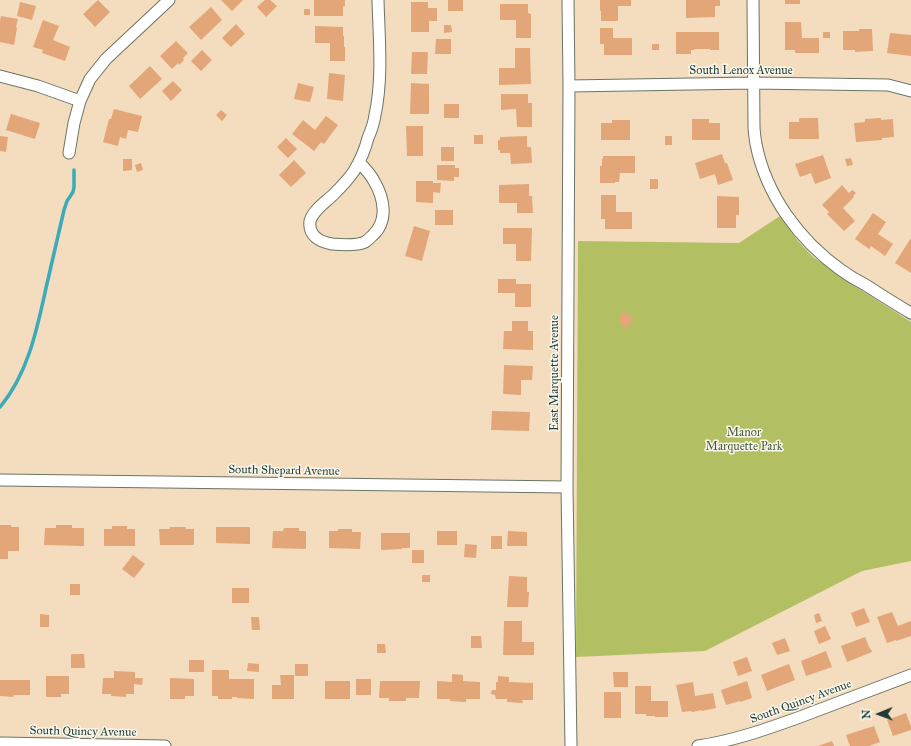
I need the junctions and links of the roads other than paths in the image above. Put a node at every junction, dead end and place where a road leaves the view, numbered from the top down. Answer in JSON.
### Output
{"nodes":[{"id":1,"x":169,"y":0,"type":"edge"},
{"id":2,"x":378,"y":0,"type":"edge"},
{"id":3,"x":568,"y":0,"type":"edge"},
{"id":4,"x":753,"y":0,"type":"edge"},
{"id":5,"x":0,"y":76,"type":"edge"},
{"id":6,"x":753,"y":83,"type":"junction"},
{"id":7,"x":569,"y":86,"type":"junction"},
{"id":8,"x":911,"y":91,"type":"edge"},
{"id":9,"x":80,"y":101,"type":"junction"},
{"id":10,"x":69,"y":153,"type":"dead end"},
{"id":11,"x":359,"y":162,"type":"junction"},
{"id":12,"x":911,"y":313,"type":"edge"},
{"id":13,"x":0,"y":480,"type":"edge"},
{"id":14,"x":567,"y":487,"type":"junction"},
{"id":15,"x":911,"y":675,"type":"edge"},
{"id":16,"x":0,"y":743,"type":"edge"},
{"id":17,"x":165,"y":746,"type":"edge"},
{"id":18,"x":571,"y":746,"type":"edge"},
{"id":19,"x":698,"y":746,"type":"edge"}],
"edges":[{"from":1,"to":9,"type":"street"},
{"from":2,"to":11,"type":"street"},
{"from":3,"to":7,"type":"street","name":"East Marquette Avenue"},
{"from":4,"to":6,"type":"street"},
{"from":5,"to":9,"type":"street"},
{"from":6,"to":7,"type":"street","name":"South Lenox Avenue"},
{"from":6,"to":8,"type":"street","name":"South Lenox Avenue"},
{"from":6,"to":12,"type":"street"},
{"from":7,"to":14,"type":"street","name":"East Marquette Avenue"},
{"from":9,"to":10,"type":"street"},
{"from":11,"to":11,"type":"street"},
{"from":13,"to":14,"type":"street","name":"South Shepard Avenue"},
{"from":14,"to":18,"type":"street","name":"East Marquette Avenue"},
{"from":15,"to":19,"type":"street","name":"South Quincy Avenue"},
{"from":16,"to":17,"type":"street","name":"South Quincy Avenue"}]}
